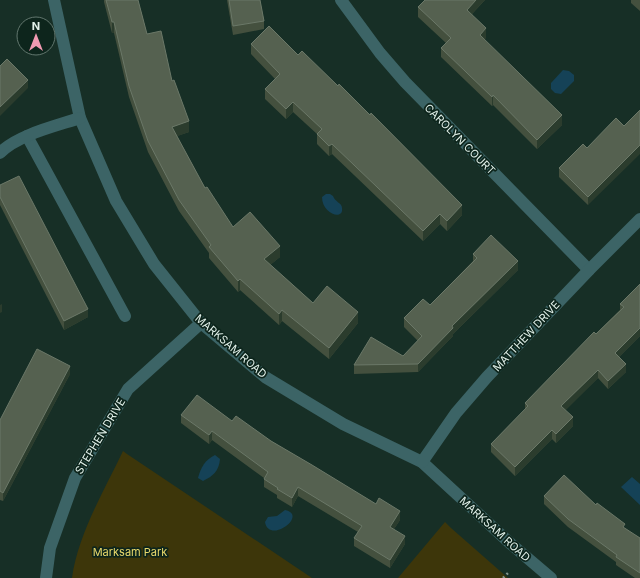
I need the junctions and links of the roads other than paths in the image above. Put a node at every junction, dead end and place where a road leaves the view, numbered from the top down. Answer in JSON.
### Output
{"nodes":[{"id":1,"x":54,"y":0,"type":"edge"},
{"id":2,"x":341,"y":0,"type":"edge"},
{"id":3,"x":80,"y":118,"type":"junction"},
{"id":4,"x":27,"y":136,"type":"junction"},
{"id":5,"x":0,"y":153,"type":"edge"},
{"id":6,"x":640,"y":219,"type":"edge"},
{"id":7,"x":589,"y":270,"type":"junction"},
{"id":8,"x":125,"y":316,"type":"dead end"},
{"id":9,"x":201,"y":323,"type":"junction"},
{"id":10,"x":422,"y":462,"type":"junction"},
{"id":11,"x":46,"y":578,"type":"edge"},
{"id":12,"x":551,"y":578,"type":"edge"}],
"edges":[{"from":1,"to":3,"type":"street","name":"MARKSAM ROAD"},
{"from":2,"to":7,"type":"street","name":"CAROLYN COURT"},
{"from":3,"to":4,"type":"street"},
{"from":3,"to":9,"type":"street","name":"MARKSAM ROAD"},
{"from":4,"to":5,"type":"street"},
{"from":4,"to":8,"type":"street"},
{"from":6,"to":7,"type":"street","name":"MATTHEW DRIVE"},
{"from":7,"to":10,"type":"street","name":"MATTHEW DRIVE"},
{"from":9,"to":10,"type":"street","name":"MARKSAM ROAD"},
{"from":9,"to":11,"type":"street","name":"STEPHEN DRIVE"},
{"from":10,"to":12,"type":"street","name":"MARKSAM ROAD"}]}
